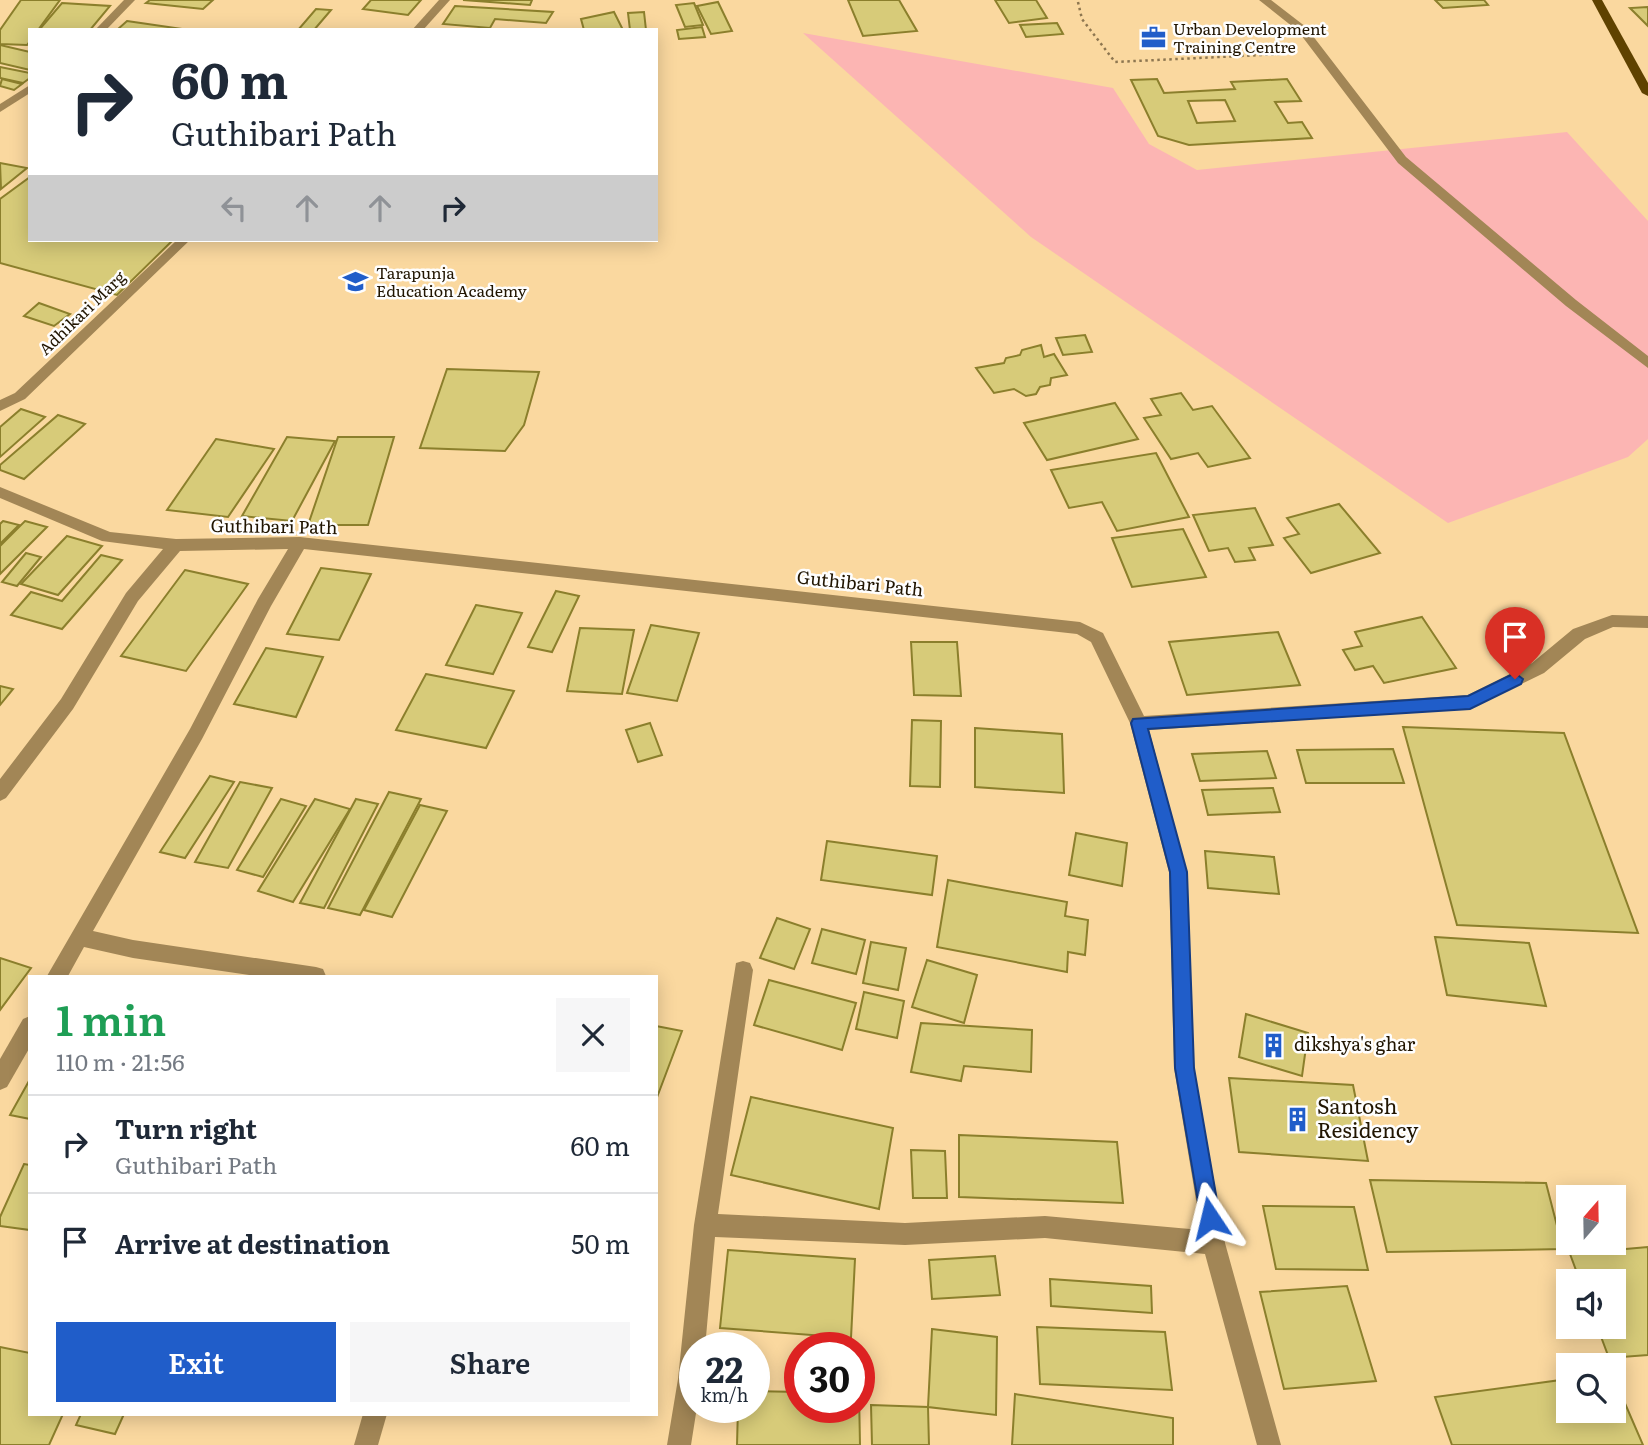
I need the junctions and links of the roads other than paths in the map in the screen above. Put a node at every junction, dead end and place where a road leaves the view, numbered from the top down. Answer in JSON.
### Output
{"nodes":[{"id":1,"x":130,"y":0,"type":"edge"},
{"id":2,"x":445,"y":0,"type":"edge"},
{"id":3,"x":1264,"y":0,"type":"edge"},
{"id":4,"x":1597,"y":0,"type":"edge"},
{"id":5,"x":102,"y":28,"type":"edge"},
{"id":6,"x":419,"y":28,"type":"edge"},
{"id":7,"x":28,"y":89,"type":"edge"},
{"id":8,"x":1648,"y":93,"type":"edge"},
{"id":9,"x":0,"y":109,"type":"edge"},
{"id":10,"x":182,"y":242,"type":"edge"},
{"id":11,"x":1648,"y":363,"type":"edge"},
{"id":12,"x":0,"y":405,"type":"edge"},
{"id":13,"x":0,"y":492,"type":"edge"},
{"id":14,"x":300,"y":543,"type":"junction"},
{"id":15,"x":176,"y":545,"type":"junction"},
{"id":16,"x":1648,"y":622,"type":"edge"},
{"id":17,"x":1139,"y":723,"type":"junction"},
{"id":18,"x":0,"y":793,"type":"edge"},
{"id":19,"x":79,"y":937,"type":"junction"},
{"id":20,"x":743,"y":970,"type":"dead end"},
{"id":21,"x":58,"y":975,"type":"edge"},
{"id":22,"x":309,"y":975,"type":"edge"},
{"id":23,"x":28,"y":1030,"type":"edge"},
{"id":24,"x":0,"y":1080,"type":"edge"},
{"id":25,"x":705,"y":1225,"type":"junction"},
{"id":26,"x":1214,"y":1243,"type":"junction"},
{"id":27,"x":374,"y":1416,"type":"edge"},
{"id":28,"x":366,"y":1445,"type":"edge"},
{"id":29,"x":679,"y":1445,"type":"edge"},
{"id":30,"x":1269,"y":1445,"type":"edge"}],
"edges":[{"from":1,"to":5,"type":"street"},
{"from":2,"to":6,"type":"street"},
{"from":3,"to":11,"type":"street"},
{"from":4,"to":8,"type":"main road"},
{"from":7,"to":9,"type":"street"},
{"from":10,"to":12,"type":"street","name":"Adhikari Marg"},
{"from":13,"to":15,"type":"street","name":"Guthibari Path"},
{"from":14,"to":15,"type":"street","name":"Guthibari Path"},
{"from":14,"to":17,"type":"street","name":"Guthibari Path"},
{"from":14,"to":19,"type":"street"},
{"from":15,"to":18,"type":"street"},
{"from":16,"to":17,"type":"street"},
{"from":17,"to":26,"type":"street","name":"Guthibari Path"},
{"from":19,"to":21,"type":"street"},
{"from":19,"to":22,"type":"street"},
{"from":20,"to":25,"type":"street"},
{"from":23,"to":24,"type":"street"},
{"from":25,"to":26,"type":"street"},
{"from":25,"to":29,"type":"street"},
{"from":26,"to":30,"type":"street","name":"Guthibari Path"},
{"from":27,"to":28,"type":"street"}]}
